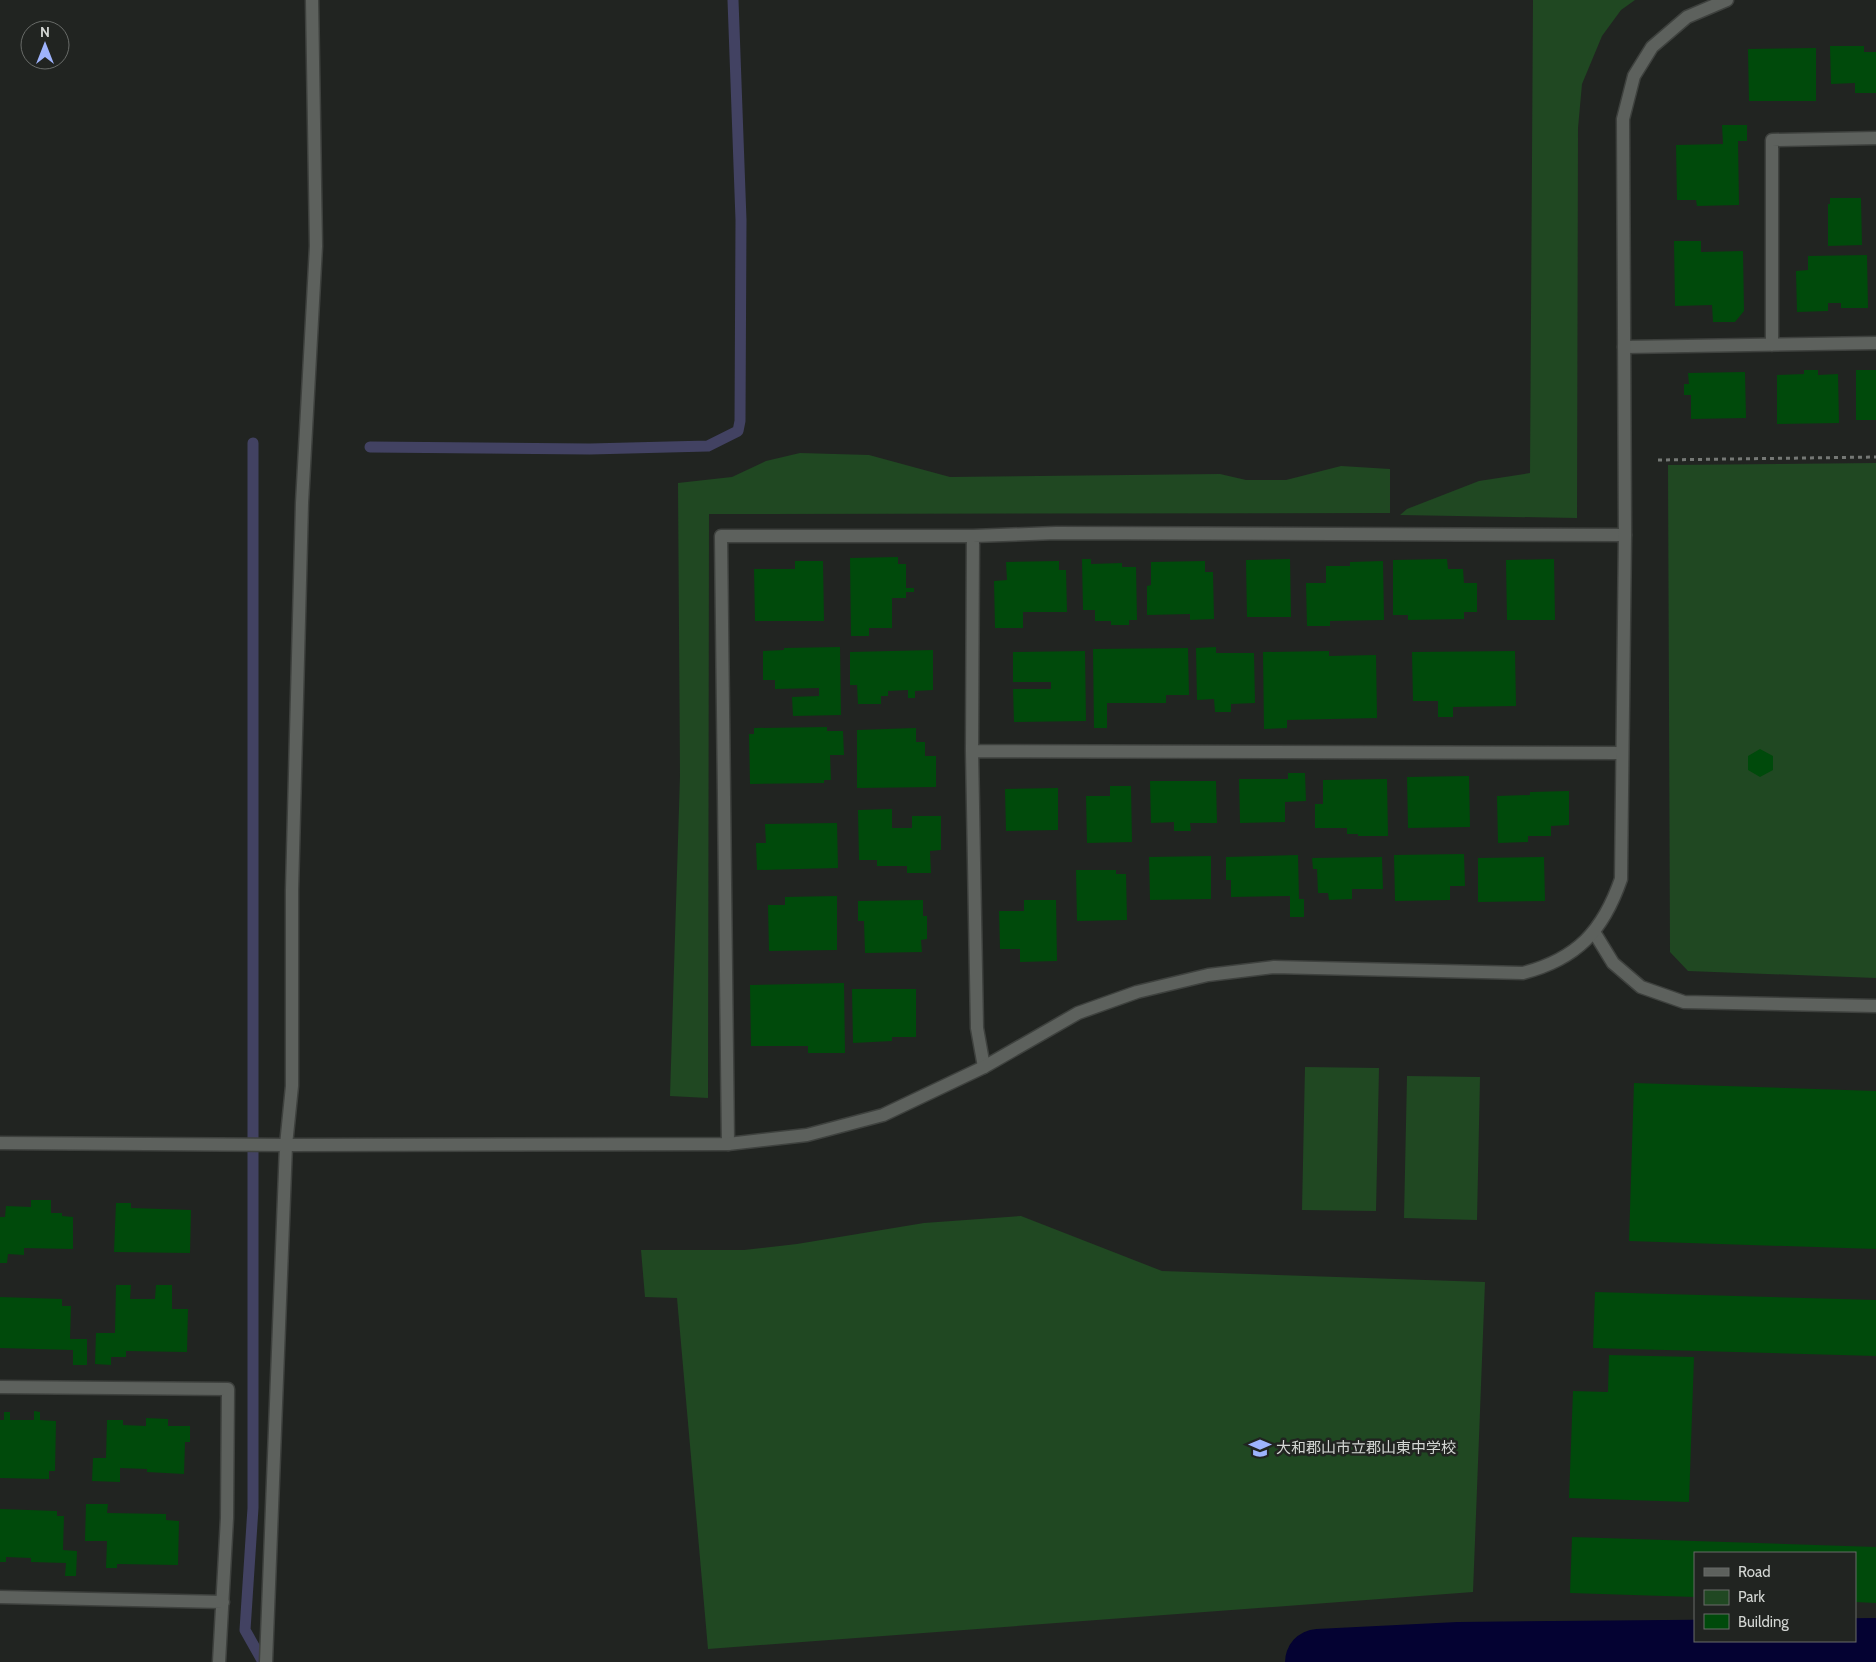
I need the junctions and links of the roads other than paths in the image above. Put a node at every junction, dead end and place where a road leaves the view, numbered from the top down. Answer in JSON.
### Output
{"nodes":[{"id":1,"x":312,"y":0,"type":"edge"},
{"id":2,"x":1727,"y":0,"type":"edge"},
{"id":3,"x":1876,"y":138,"type":"edge"},
{"id":4,"x":1876,"y":343,"type":"edge"},
{"id":5,"x":1772,"y":345,"type":"junction"},
{"id":6,"x":1624,"y":347,"type":"junction"},
{"id":7,"x":1625,"y":535,"type":"junction"},
{"id":8,"x":973,"y":536,"type":"junction"},
{"id":9,"x":972,"y":751,"type":"junction"},
{"id":10,"x":1622,"y":753,"type":"junction"},
{"id":11,"x":1594,"y":932,"type":"junction"},
{"id":12,"x":1876,"y":1006,"type":"edge"},
{"id":13,"x":984,"y":1067,"type":"junction"},
{"id":14,"x":0,"y":1143,"type":"edge"},
{"id":15,"x":728,"y":1144,"type":"junction"},
{"id":16,"x":286,"y":1145,"type":"junction"},
{"id":17,"x":0,"y":1387,"type":"edge"},
{"id":18,"x":0,"y":1597,"type":"edge"},
{"id":19,"x":223,"y":1602,"type":"junction"},
{"id":20,"x":219,"y":1662,"type":"edge"},
{"id":21,"x":266,"y":1662,"type":"edge"}],
"edges":[{"from":1,"to":16,"type":"street"},
{"from":2,"to":6,"type":"street"},
{"from":3,"to":5,"type":"street"},
{"from":4,"to":5,"type":"street"},
{"from":5,"to":6,"type":"street"},
{"from":6,"to":7,"type":"street"},
{"from":7,"to":8,"type":"street"},
{"from":7,"to":10,"type":"street"},
{"from":8,"to":9,"type":"street"},
{"from":8,"to":15,"type":"street"},
{"from":9,"to":10,"type":"street"},
{"from":9,"to":13,"type":"street"},
{"from":10,"to":11,"type":"street"},
{"from":11,"to":12,"type":"street"},
{"from":11,"to":13,"type":"street"},
{"from":13,"to":15,"type":"street"},
{"from":14,"to":16,"type":"street"},
{"from":15,"to":16,"type":"street"},
{"from":16,"to":21,"type":"street"},
{"from":17,"to":19,"type":"street"},
{"from":18,"to":19,"type":"street"},
{"from":19,"to":20,"type":"street"}]}
